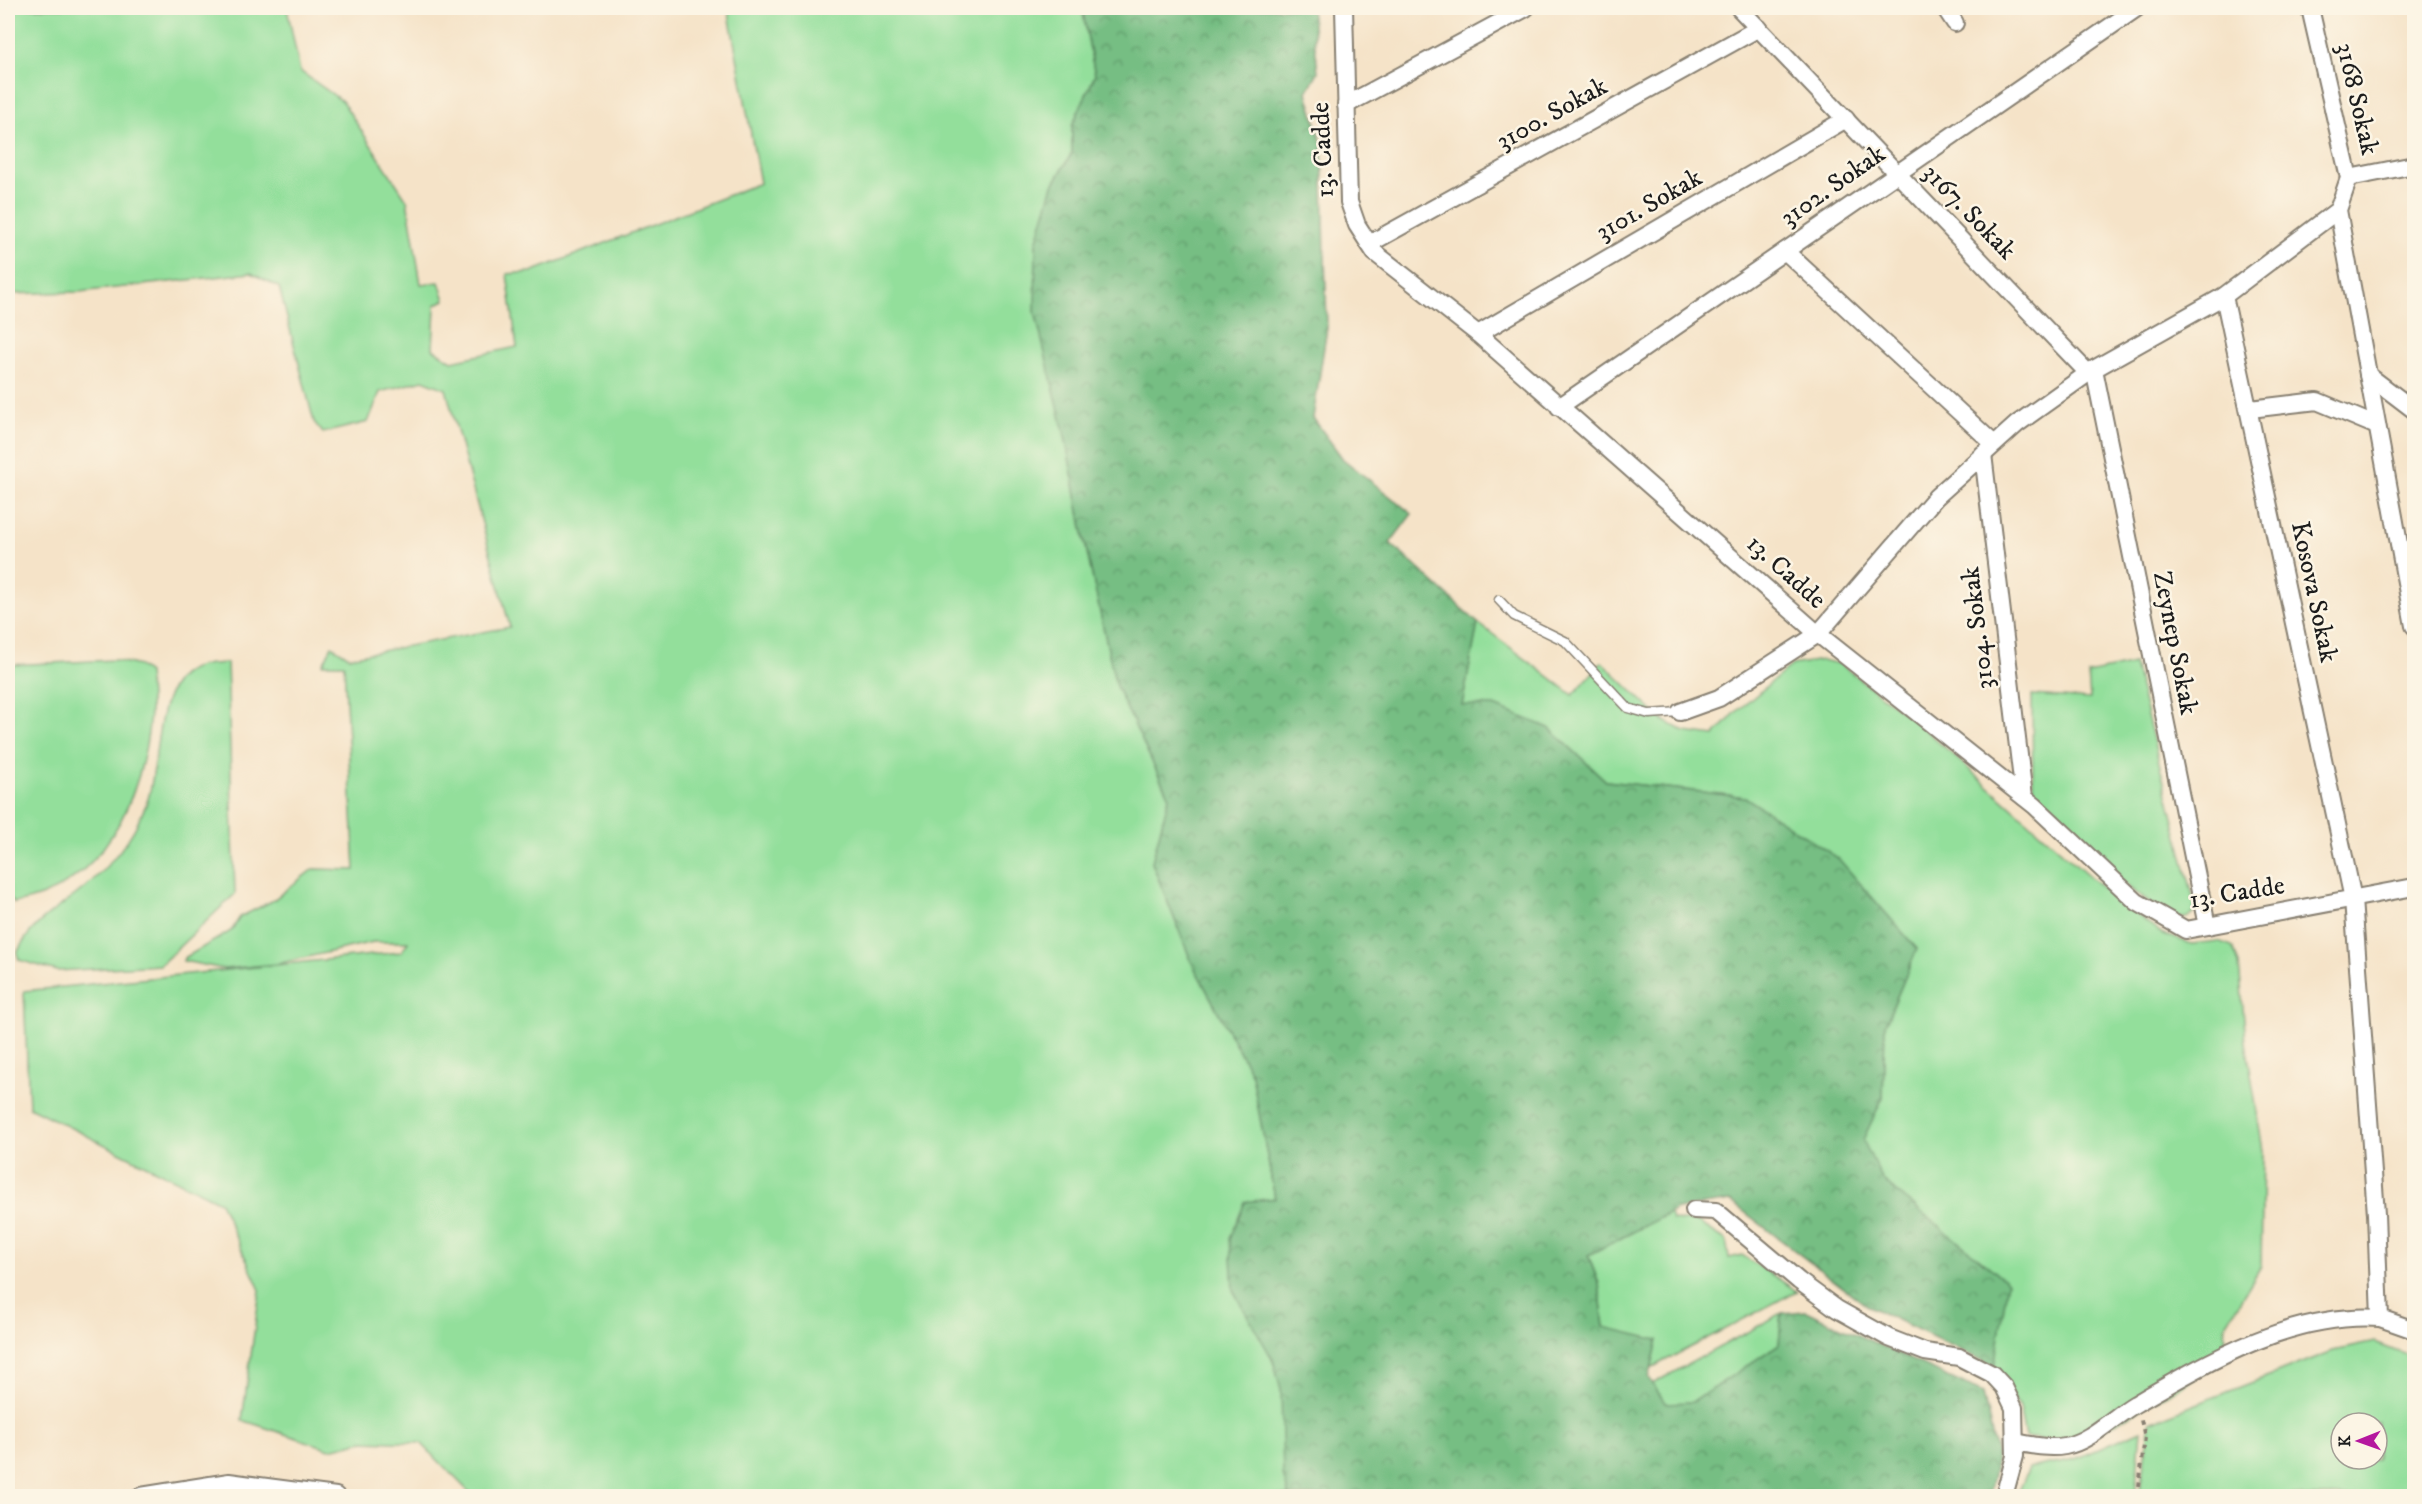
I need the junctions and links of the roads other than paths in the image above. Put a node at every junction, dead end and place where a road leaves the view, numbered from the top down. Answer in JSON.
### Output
{"nodes":[{"id":1,"x":1344,"y":8,"type":"edge"},
{"id":2,"x":1526,"y":8,"type":"edge"},
{"id":3,"x":1739,"y":8,"type":"edge"},
{"id":4,"x":1945,"y":8,"type":"edge"},
{"id":5,"x":2137,"y":8,"type":"edge"},
{"id":6,"x":2310,"y":8,"type":"edge"},
{"id":7,"x":1955,"y":23,"type":"dead end"},
{"id":8,"x":1759,"y":28,"type":"junction"},
{"id":9,"x":1346,"y":105,"type":"junction"},
{"id":10,"x":1846,"y":119,"type":"junction"},
{"id":11,"x":2415,"y":165,"type":"edge"},
{"id":12,"x":1897,"y":173,"type":"junction"},
{"id":13,"x":2349,"y":178,"type":"junction"},
{"id":14,"x":2338,"y":210,"type":"junction"},
{"id":15,"x":1369,"y":244,"type":"junction"},
{"id":16,"x":1785,"y":251,"type":"junction"},
{"id":17,"x":2224,"y":296,"type":"junction"},
{"id":18,"x":1478,"y":334,"type":"junction"},
{"id":19,"x":2091,"y":371,"type":"junction"},
{"id":20,"x":2368,"y":375,"type":"junction"},
{"id":21,"x":1559,"y":407,"type":"junction"},
{"id":22,"x":2250,"y":409,"type":"junction"},
{"id":23,"x":2415,"y":410,"type":"edge"},
{"id":24,"x":2377,"y":426,"type":"junction"},
{"id":25,"x":1988,"y":449,"type":"junction"},
{"id":26,"x":1499,"y":600,"type":"dead end"},
{"id":27,"x":2415,"y":626,"type":"edge"},
{"id":28,"x":1818,"y":634,"type":"junction"},
{"id":29,"x":1680,"y":712,"type":"joint"},
{"id":30,"x":2024,"y":797,"type":"junction"},
{"id":31,"x":2415,"y":887,"type":"edge"},
{"id":32,"x":2352,"y":898,"type":"junction"},
{"id":33,"x":2206,"y":926,"type":"junction"},
{"id":34,"x":1694,"y":1210,"type":"dead end"},
{"id":35,"x":2380,"y":1318,"type":"junction"},
{"id":36,"x":2415,"y":1330,"type":"edge"},
{"id":37,"x":2015,"y":1442,"type":"junction"},
{"id":38,"x":230,"y":1490,"type":"edge"},
{"id":39,"x":141,"y":1497,"type":"edge"},
{"id":40,"x":336,"y":1497,"type":"edge"},
{"id":41,"x":2004,"y":1497,"type":"edge"}],
"edges":[{"from":1,"to":9,"type":"street","name":"13. Cadde"},
{"from":2,"to":9,"type":"street"},
{"from":3,"to":8,"type":"street","name":"3167. Sokak"},
{"from":4,"to":7,"type":"street"},
{"from":5,"to":12,"type":"street","name":"3102. Sokak"},
{"from":6,"to":13,"type":"street","name":"3168 Sokak"},
{"from":8,"to":10,"type":"street","name":"3167. Sokak"},
{"from":8,"to":15,"type":"street","name":"3100. Sokak"},
{"from":9,"to":15,"type":"street","name":"13. Cadde"},
{"from":10,"to":12,"type":"street","name":"3167. Sokak"},
{"from":10,"to":18,"type":"street","name":"3101. Sokak"},
{"from":11,"to":13,"type":"street"},
{"from":12,"to":16,"type":"street","name":"3102. Sokak"},
{"from":12,"to":19,"type":"street","name":"3167. Sokak"},
{"from":13,"to":14,"type":"street","name":"3168 Sokak"},
{"from":14,"to":17,"type":"street"},
{"from":14,"to":20,"type":"street","name":"3168 Sokak"},
{"from":15,"to":18,"type":"street","name":"13. Cadde"},
{"from":16,"to":21,"type":"street","name":"3102. Sokak"},
{"from":16,"to":25,"type":"street"},
{"from":17,"to":19,"type":"street"},
{"from":17,"to":22,"type":"street","name":"Kosova Sokak"},
{"from":18,"to":21,"type":"street","name":"13. Cadde"},
{"from":19,"to":25,"type":"street"},
{"from":19,"to":33,"type":"street","name":"Zeynep Sokak"},
{"from":20,"to":23,"type":"street"},
{"from":20,"to":24,"type":"street","name":"3168 Sokak"},
{"from":21,"to":28,"type":"street","name":"13. Cadde"},
{"from":22,"to":24,"type":"street"},
{"from":22,"to":32,"type":"street","name":"Kosova Sokak"},
{"from":24,"to":27,"type":"street","name":"3168 Sokak"},
{"from":25,"to":28,"type":"street"},
{"from":25,"to":30,"type":"street","name":"3104. Sokak"},
{"from":26,"to":29,"type":"lane"},
{"from":28,"to":29,"type":"street"},
{"from":28,"to":30,"type":"street","name":"13. Cadde"},
{"from":30,"to":33,"type":"street","name":"13. Cadde"},
{"from":31,"to":32,"type":"street","name":"13. Cadde"},
{"from":32,"to":33,"type":"street","name":"13. Cadde"},
{"from":32,"to":35,"type":"street","name":"Kosova Sokak"},
{"from":34,"to":37,"type":"street"},
{"from":35,"to":36,"type":"street"},
{"from":35,"to":37,"type":"street"},
{"from":37,"to":41,"type":"street"},
{"from":38,"to":39,"type":"street"},
{"from":38,"to":40,"type":"street"}]}
